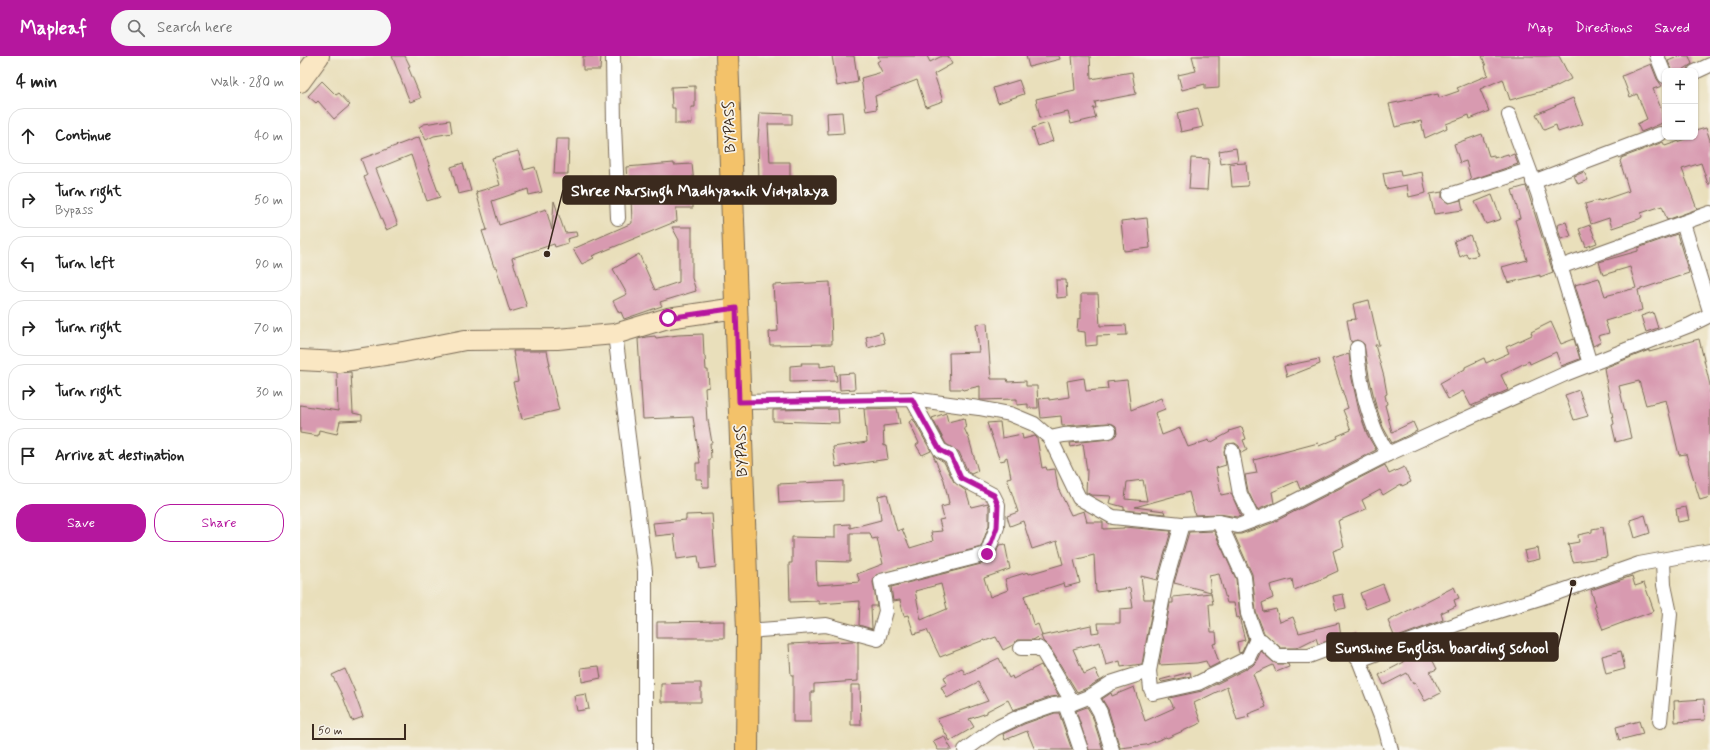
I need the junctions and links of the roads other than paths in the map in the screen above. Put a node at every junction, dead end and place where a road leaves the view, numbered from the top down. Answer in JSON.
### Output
{"nodes":[{"id":1,"x":319,"y":56,"type":"edge"},
{"id":2,"x":613,"y":56,"type":"edge"},
{"id":3,"x":727,"y":56,"type":"edge"},
{"id":4,"x":1657,"y":56,"type":"edge"},
{"id":5,"x":1710,"y":65,"type":"edge"},
{"id":6,"x":1662,"y":68,"type":"edge"},
{"id":7,"x":1698,"y":71,"type":"edge"},
{"id":8,"x":300,"y":82,"type":"edge"},
{"id":9,"x":1509,"y":115,"type":"dead end"},
{"id":10,"x":1660,"y":134,"type":"dead end"},
{"id":11,"x":1531,"y":176,"type":"junction"},
{"id":12,"x":1450,"y":195,"type":"dead end"},
{"id":13,"x":1710,"y":213,"type":"edge"},
{"id":14,"x":618,"y":218,"type":"dead end"},
{"id":15,"x":1682,"y":224,"type":"junction"},
{"id":16,"x":1560,"y":267,"type":"junction"},
{"id":17,"x":736,"y":308,"type":"junction"},
{"id":18,"x":1710,"y":311,"type":"edge"},
{"id":19,"x":1710,"y":315,"type":"edge"},
{"id":20,"x":615,"y":334,"type":"junction"},
{"id":21,"x":1357,"y":348,"type":"dead end"},
{"id":22,"x":300,"y":360,"type":"edge"},
{"id":23,"x":1590,"y":364,"type":"junction"},
{"id":24,"x":912,"y":399,"type":"junction"},
{"id":25,"x":739,"y":402,"type":"junction"},
{"id":26,"x":1109,"y":431,"type":"dead end"},
{"id":27,"x":1050,"y":438,"type":"junction"},
{"id":28,"x":1232,"y":451,"type":"dead end"},
{"id":29,"x":1388,"y":454,"type":"junction"},
{"id":30,"x":1253,"y":520,"type":"junction"},
{"id":31,"x":1219,"y":522,"type":"junction"},
{"id":32,"x":1182,"y":524,"type":"junction"},
{"id":33,"x":1710,"y":551,"type":"edge"},
{"id":34,"x":1663,"y":561,"type":"junction"},
{"id":35,"x":748,"y":631,"type":"junction"},
{"id":36,"x":1257,"y":639,"type":"junction"},
{"id":37,"x":1021,"y":648,"type":"dead end"},
{"id":38,"x":1359,"y":660,"type":"junction"},
{"id":39,"x":1149,"y":671,"type":"junction"},
{"id":40,"x":1091,"y":696,"type":"junction"},
{"id":41,"x":1069,"y":703,"type":"junction"},
{"id":42,"x":1660,"y":721,"type":"dead end"},
{"id":43,"x":645,"y":750,"type":"edge"},
{"id":44,"x":747,"y":750,"type":"edge"},
{"id":45,"x":965,"y":750,"type":"edge"},
{"id":46,"x":1081,"y":750,"type":"edge"},
{"id":47,"x":1112,"y":750,"type":"edge"},
{"id":48,"x":1391,"y":750,"type":"edge"}],
"edges":[{"from":1,"to":8,"type":"street"},
{"from":2,"to":14,"type":"street"},
{"from":3,"to":17,"type":"main road","name":"BYPASS"},
{"from":4,"to":6,"type":"street"},
{"from":5,"to":7,"type":"street"},
{"from":9,"to":11,"type":"street"},
{"from":10,"to":11,"type":"street"},
{"from":11,"to":12,"type":"street"},
{"from":11,"to":16,"type":"street"},
{"from":13,"to":15,"type":"street"},
{"from":15,"to":16,"type":"street"},
{"from":15,"to":18,"type":"street"},
{"from":16,"to":23,"type":"street"},
{"from":17,"to":20,"type":"street"},
{"from":17,"to":25,"type":"main road","name":"BYPASS"},
{"from":19,"to":23,"type":"street"},
{"from":20,"to":22,"type":"street"},
{"from":20,"to":43,"type":"street"},
{"from":21,"to":29,"type":"street"},
{"from":23,"to":29,"type":"street"},
{"from":24,"to":25,"type":"street"},
{"from":24,"to":27,"type":"street"},
{"from":24,"to":35,"type":"street"},
{"from":25,"to":35,"type":"main road","name":"BYPASS"},
{"from":26,"to":27,"type":"street"},
{"from":27,"to":32,"type":"street"},
{"from":28,"to":30,"type":"street"},
{"from":29,"to":30,"type":"street"},
{"from":30,"to":31,"type":"street"},
{"from":31,"to":32,"type":"street"},
{"from":31,"to":36,"type":"street"},
{"from":32,"to":39,"type":"street"},
{"from":33,"to":34,"type":"street"},
{"from":34,"to":38,"type":"street"},
{"from":34,"to":42,"type":"street"},
{"from":35,"to":44,"type":"main road","name":"BYPASS"},
{"from":36,"to":38,"type":"street"},
{"from":36,"to":39,"type":"street"},
{"from":37,"to":41,"type":"street"},
{"from":38,"to":48,"type":"street"},
{"from":39,"to":40,"type":"street"},
{"from":40,"to":41,"type":"street"},
{"from":40,"to":47,"type":"street"},
{"from":41,"to":45,"type":"street"},
{"from":41,"to":46,"type":"street"}]}
